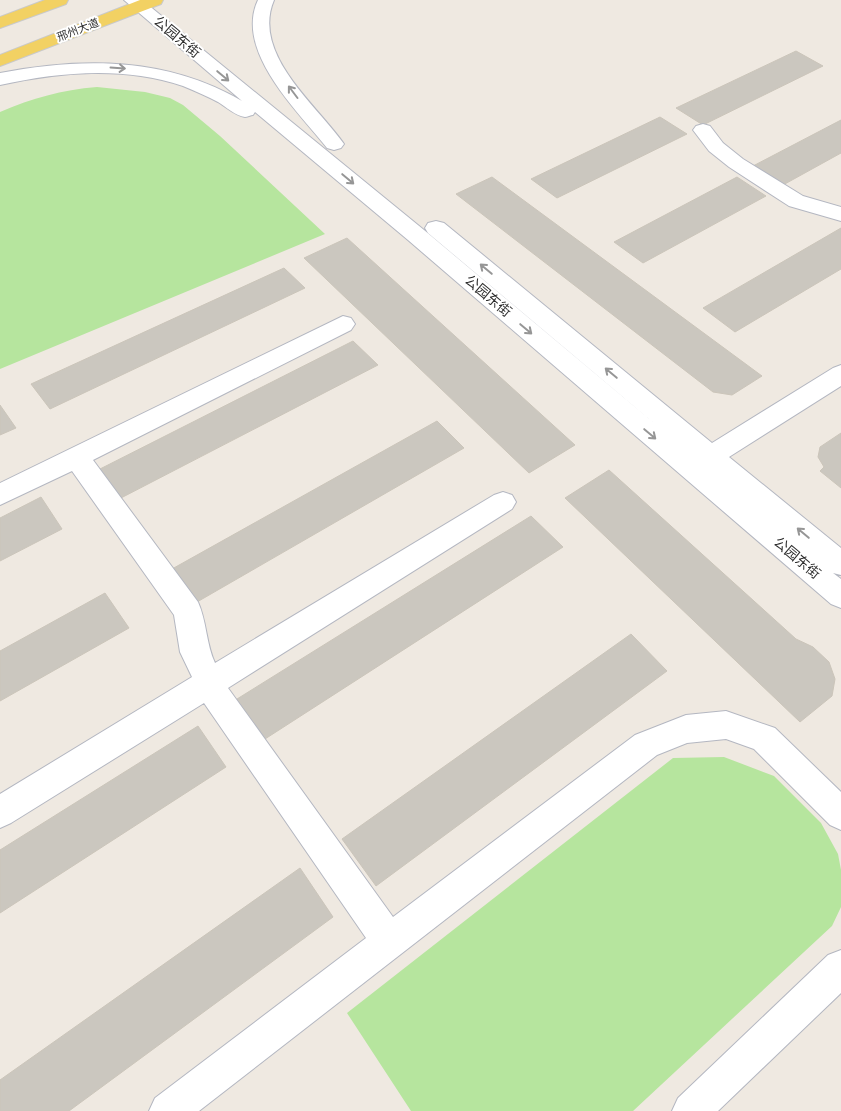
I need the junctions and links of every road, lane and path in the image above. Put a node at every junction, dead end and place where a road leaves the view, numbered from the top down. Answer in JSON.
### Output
{"nodes":[{"id":1,"x":60,"y":0,"type":"edge"},
{"id":2,"x":266,"y":0,"type":"edge"},
{"id":3,"x":147,"y":1,"type":"edge"},
{"id":4,"x":0,"y":23,"type":"edge"},
{"id":5,"x":0,"y":61,"type":"edge"},
{"id":6,"x":95,"y":67,"type":"junction"},
{"id":7,"x":0,"y":79,"type":"edge"},
{"id":8,"x":0,"y":92,"type":"edge"},
{"id":9,"x":703,"y":130,"type":"dead end"},
{"id":10,"x":327,"y":150,"type":"junction"},
{"id":11,"x":841,"y":214,"type":"edge"},
{"id":12,"x":343,"y":324,"type":"dead end"},
{"id":13,"x":841,"y":374,"type":"edge"},
{"id":14,"x":711,"y":456,"type":"junction"},
{"id":15,"x":76,"y":457,"type":"junction"},
{"id":16,"x":0,"y":496,"type":"edge"},
{"id":17,"x":503,"y":502,"type":"dead end"},
{"id":18,"x":841,"y":564,"type":"edge"},
{"id":19,"x":841,"y":596,"type":"edge"},
{"id":20,"x":210,"y":683,"type":"junction"},
{"id":21,"x":0,"y":812,"type":"edge"},
{"id":22,"x":841,"y":814,"type":"edge"},
{"id":23,"x":390,"y":942,"type":"junction"},
{"id":24,"x":841,"y":968,"type":"edge"},
{"id":25,"x":168,"y":1111,"type":"edge"},
{"id":26,"x":691,"y":1111,"type":"edge"}],
"edges":[{"from":1,"to":4,"type":"main road"},
{"from":10,"to":2,"type":"street","one_way":true},
{"from":3,"to":5,"type":"main road","name":"邢州大道"},
{"from":3,"to":10,"type":"street","name":"公园东街"},
{"from":6,"to":7,"type":"street"},
{"from":6,"to":8,"type":"street"},
{"from":6,"to":10,"type":"street","one_way":true},
{"from":9,"to":11,"type":"street"},
{"from":14,"to":10,"type":"street","name":"公园东街","one_way":true},
{"from":10,"to":19,"type":"street","name":"公园东街","one_way":true},
{"from":12,"to":15,"type":"street"},
{"from":13,"to":14,"type":"street"},
{"from":18,"to":14,"type":"street","name":"公园东街","one_way":true},
{"from":15,"to":16,"type":"street"},
{"from":15,"to":20,"type":"street"},
{"from":17,"to":20,"type":"street"},
{"from":20,"to":21,"type":"street"},
{"from":20,"to":23,"type":"street"},
{"from":22,"to":23,"type":"street"},
{"from":23,"to":25,"type":"street"},
{"from":24,"to":26,"type":"street"}]}
